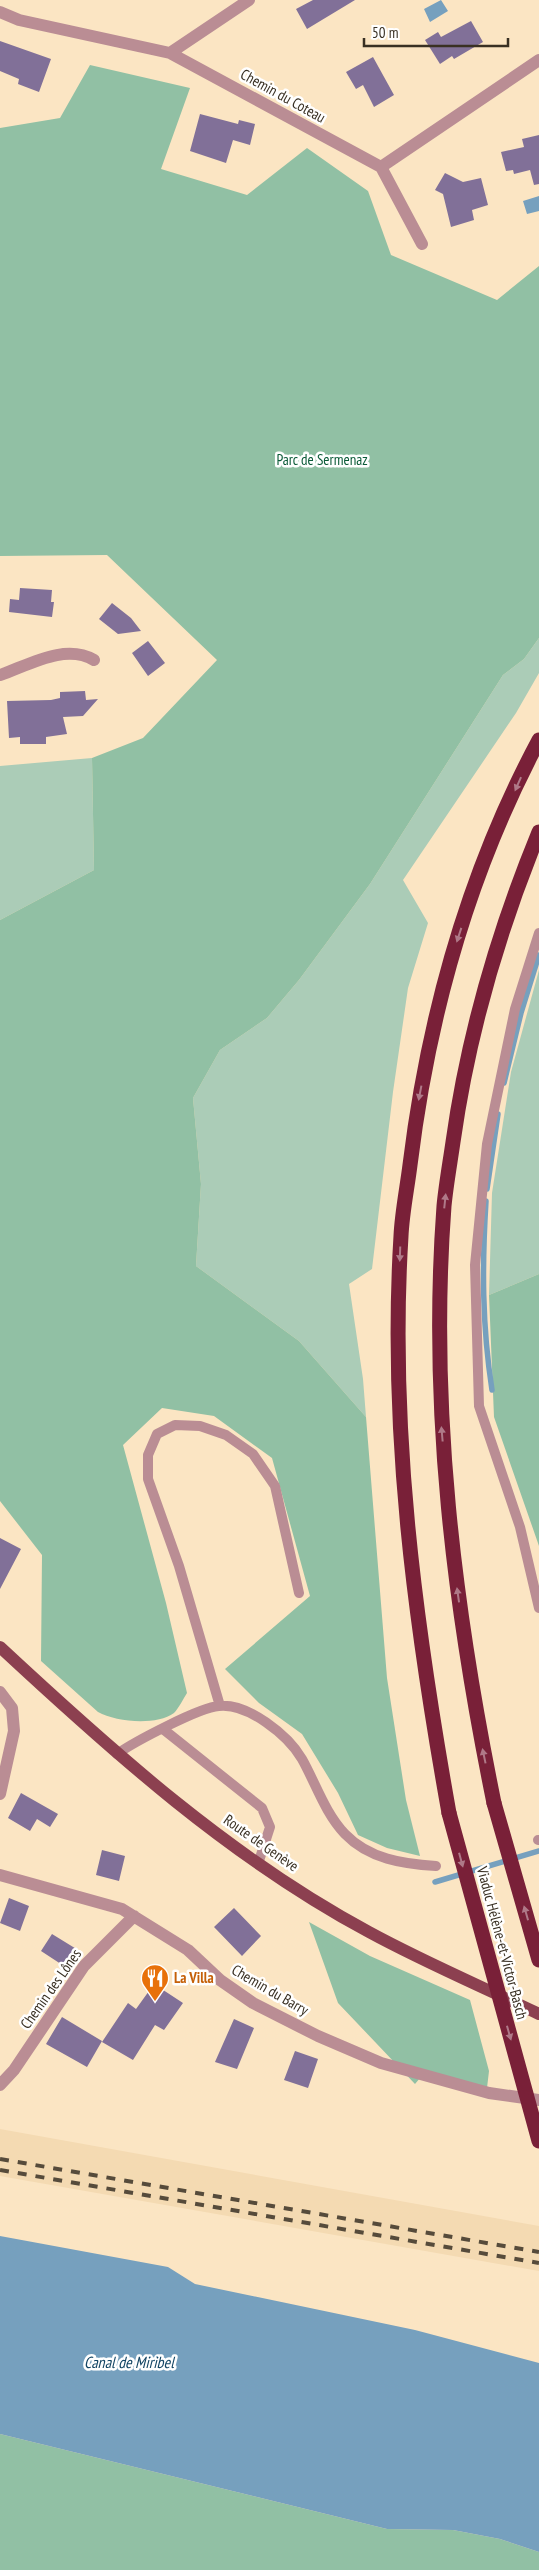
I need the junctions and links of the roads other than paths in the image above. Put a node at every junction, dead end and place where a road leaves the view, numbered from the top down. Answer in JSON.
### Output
{"nodes":[{"id":1,"x":249,"y":0,"type":"edge"},
{"id":2,"x":0,"y":12,"type":"edge"},
{"id":3,"x":170,"y":53,"type":"junction"},
{"id":4,"x":539,"y":60,"type":"edge"},
{"id":5,"x":381,"y":168,"type":"junction"},
{"id":6,"x":422,"y":244,"type":"dead end"},
{"id":7,"x":94,"y":660,"type":"dead end"},
{"id":8,"x":0,"y":676,"type":"edge"},
{"id":9,"x":539,"y":740,"type":"edge"},
{"id":10,"x":539,"y":832,"type":"edge"},
{"id":11,"x":539,"y":933,"type":"edge"},
{"id":12,"x":299,"y":1593,"type":"dead end"},
{"id":13,"x":539,"y":1608,"type":"edge"},
{"id":14,"x":0,"y":1647,"type":"edge"},
{"id":15,"x":0,"y":1692,"type":"edge"},
{"id":16,"x":220,"y":1706,"type":"junction"},
{"id":17,"x":163,"y":1729,"type":"junction"},
{"id":18,"x":117,"y":1754,"type":"junction"},
{"id":19,"x":0,"y":1794,"type":"edge"},
{"id":20,"x":258,"y":1864,"type":"junction"},
{"id":21,"x":436,"y":1866,"type":"dead end"},
{"id":22,"x":0,"y":1875,"type":"edge"},
{"id":23,"x":134,"y":1916,"type":"junction"},
{"id":24,"x":539,"y":1960,"type":"edge"},
{"id":25,"x":539,"y":2014,"type":"edge"},
{"id":26,"x":0,"y":2086,"type":"edge"},
{"id":27,"x":539,"y":2100,"type":"edge"},
{"id":28,"x":539,"y":2141,"type":"edge"}],
"edges":[{"from":1,"to":3,"type":"street"},
{"from":2,"to":3,"type":"street","name":"Chemin du Coteau"},
{"from":3,"to":5,"type":"street","name":"Chemin du Coteau"},
{"from":4,"to":5,"type":"street"},
{"from":5,"to":6,"type":"street"},
{"from":7,"to":8,"type":"street"},
{"from":9,"to":28,"type":"highway","name":"Viaduc Hélène-et-Victor-Basch","one_way":true,"bridge":true},
{"from":24,"to":10,"type":"highway","name":"Viaduc Hélène-et-Victor-Basch","one_way":true,"bridge":true},
{"from":11,"to":13,"type":"lane"},
{"from":12,"to":16,"type":"lane"},
{"from":14,"to":18,"type":"main road","name":"Route de Genève"},
{"from":15,"to":19,"type":"street"},
{"from":16,"to":17,"type":"lane"},
{"from":16,"to":21,"type":"lane"},
{"from":17,"to":18,"type":"lane"},
{"from":17,"to":20,"type":"lane"},
{"from":18,"to":20,"type":"main road","name":"Route de Genève"},
{"from":20,"to":25,"type":"main road","name":"Route de Genève"},
{"from":22,"to":23,"type":"street","name":"Chemin du Barry"},
{"from":23,"to":26,"type":"street","name":"Chemin des Lônes"},
{"from":23,"to":27,"type":"street","name":"Chemin du Barry"}]}
